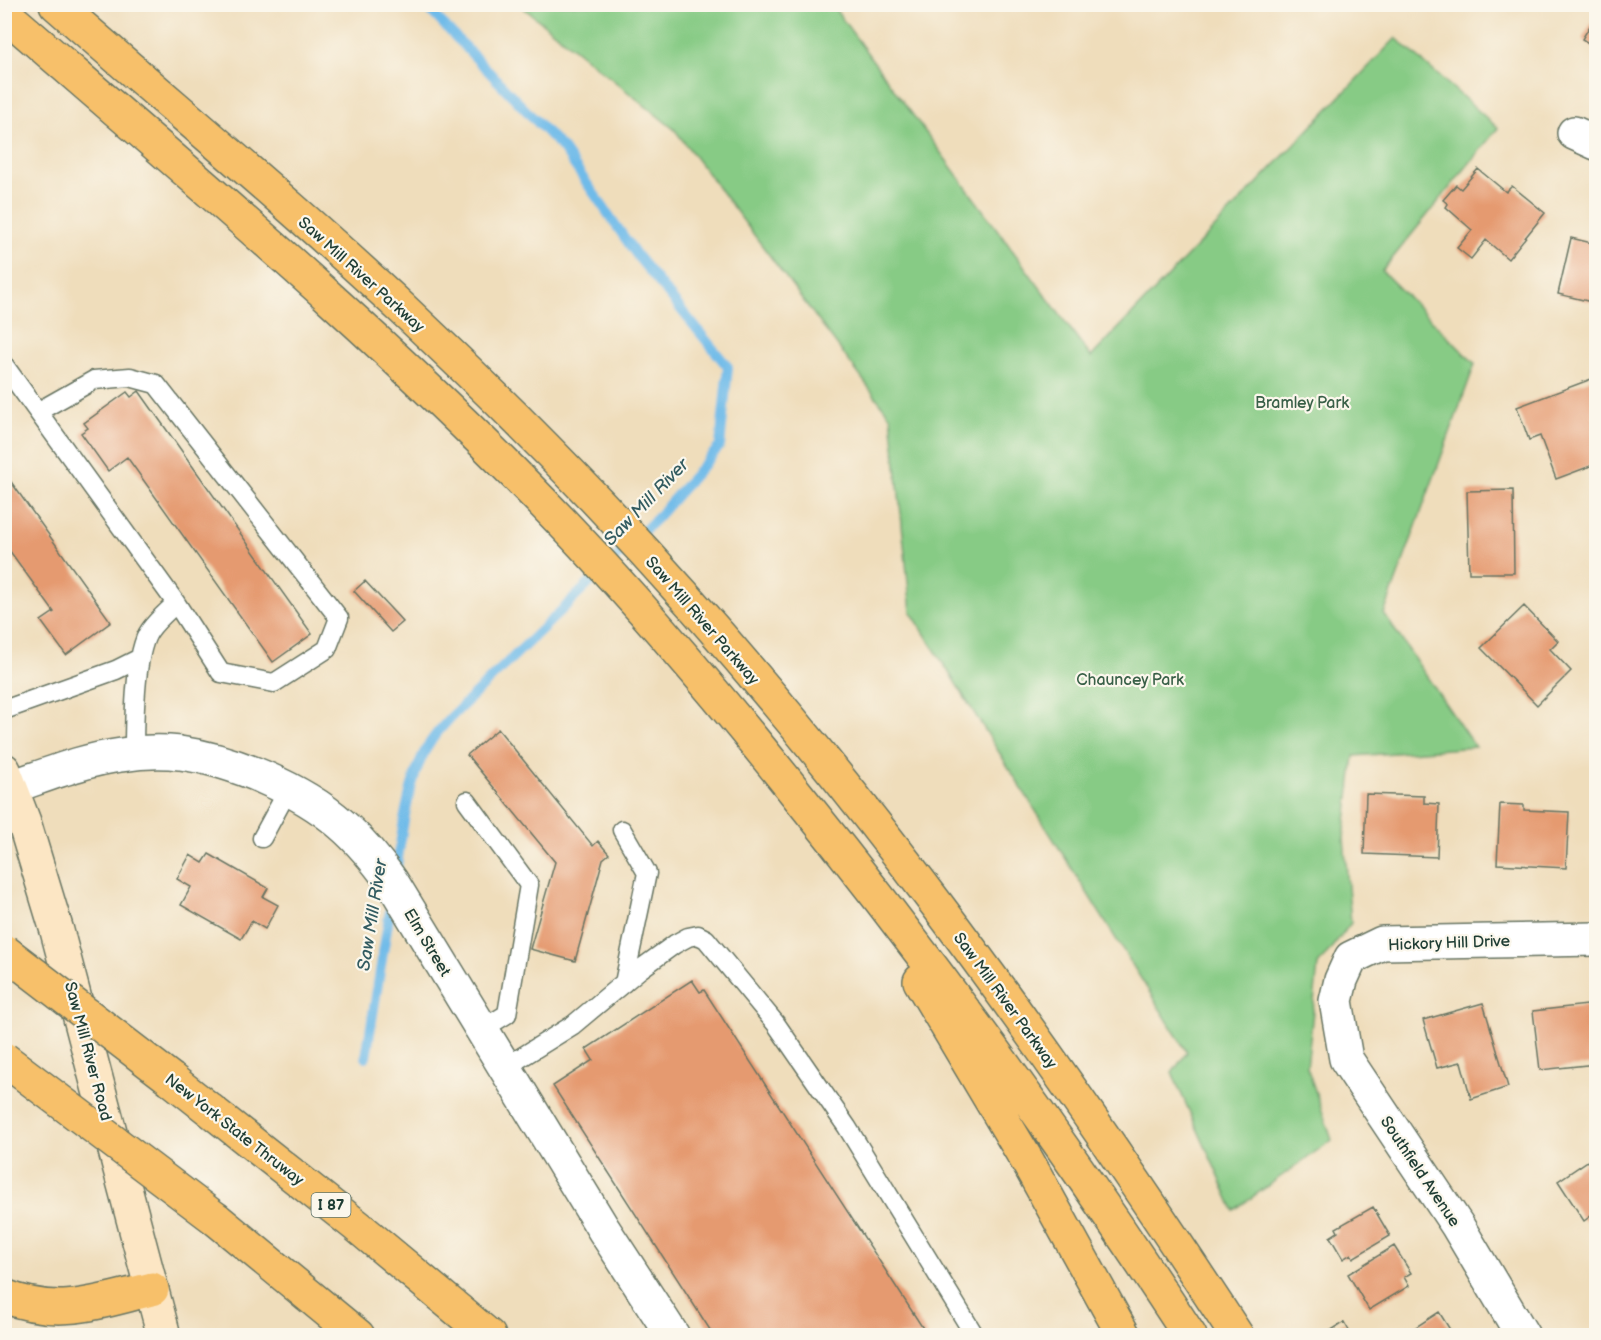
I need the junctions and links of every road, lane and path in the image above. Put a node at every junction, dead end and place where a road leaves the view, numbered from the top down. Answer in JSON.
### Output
{"nodes":[{"id":1,"x":56,"y":4,"type":"edge"},
{"id":2,"x":4,"y":14,"type":"edge"},
{"id":3,"x":4,"y":365,"type":"edge"},
{"id":4,"x":39,"y":411,"type":"junction"},
{"id":5,"x":176,"y":603,"type":"junction"},
{"id":6,"x":140,"y":658,"type":"junction"},
{"id":7,"x":4,"y":710,"type":"edge"},
{"id":8,"x":134,"y":754,"type":"junction"},
{"id":9,"x":8,"y":778,"type":"edge"},
{"id":10,"x":288,"y":790,"type":"junction"},
{"id":11,"x":467,"y":801,"type":"dead end"},
{"id":12,"x":622,"y":830,"type":"dead end"},
{"id":13,"x":262,"y":838,"type":"dead end"},
{"id":14,"x":837,"y":843,"type":"junction"},
{"id":15,"x":1596,"y":939,"type":"edge"},
{"id":16,"x":4,"y":951,"type":"edge"},
{"id":17,"x":624,"y":983,"type":"junction"},
{"id":18,"x":1336,"y":1001,"type":"joint"},
{"id":19,"x":481,"y":1029,"type":"junction"},
{"id":20,"x":4,"y":1059,"type":"edge"},
{"id":21,"x":504,"y":1068,"type":"junction"},
{"id":22,"x":152,"y":1289,"type":"junction"},
{"id":23,"x":4,"y":1296,"type":"edge"},
{"id":24,"x":164,"y":1335,"type":"edge"},
{"id":25,"x":358,"y":1335,"type":"edge"},
{"id":26,"x":489,"y":1335,"type":"edge"},
{"id":27,"x":673,"y":1335,"type":"edge"},
{"id":28,"x":975,"y":1335,"type":"edge"},
{"id":29,"x":1124,"y":1335,"type":"edge"},
{"id":30,"x":1190,"y":1335,"type":"edge"},
{"id":31,"x":1237,"y":1335,"type":"edge"},
{"id":32,"x":1523,"y":1335,"type":"edge"}],
"edges":[{"from":1,"to":31,"type":"highway","name":"Saw Mill River Parkway"},
{"from":2,"to":14,"type":"highway"},
{"from":3,"to":4,"type":"lane"},
{"from":4,"to":5,"type":"lane"},
{"from":4,"to":5,"type":"lane"},
{"from":5,"to":6,"type":"lane"},
{"from":6,"to":7,"type":"lane"},
{"from":6,"to":8,"type":"lane"},
{"from":8,"to":9,"type":"street","name":"Elm Street"},
{"from":8,"to":10,"type":"street","name":"Elm Street"},
{"from":9,"to":22,"type":"main road","name":"Saw Mill River Road"},
{"from":10,"to":13,"type":"lane"},
{"from":10,"to":19,"type":"street","name":"Elm Street"},
{"from":11,"to":19,"type":"lane"},
{"from":12,"to":17,"type":"lane"},
{"from":14,"to":29,"type":"highway"},
{"from":14,"to":30,"type":"highway"},
{"from":15,"to":18,"type":"street","name":"Hickory Hill Drive"},
{"from":16,"to":26,"type":"highway","name":"New York State Thruway","number":"I 87","bridge":true},
{"from":17,"to":21,"type":"lane"},
{"from":17,"to":28,"type":"lane"},
{"from":18,"to":32,"type":"street","name":"Southfield Avenue"},
{"from":19,"to":21,"type":"street","name":"Elm Street"},
{"from":20,"to":25,"type":"highway","bridge":true},
{"from":21,"to":27,"type":"street","name":"Elm Street"},
{"from":22,"to":23,"type":"highway"},
{"from":22,"to":24,"type":"main road","name":"Saw Mill River Road"}]}
